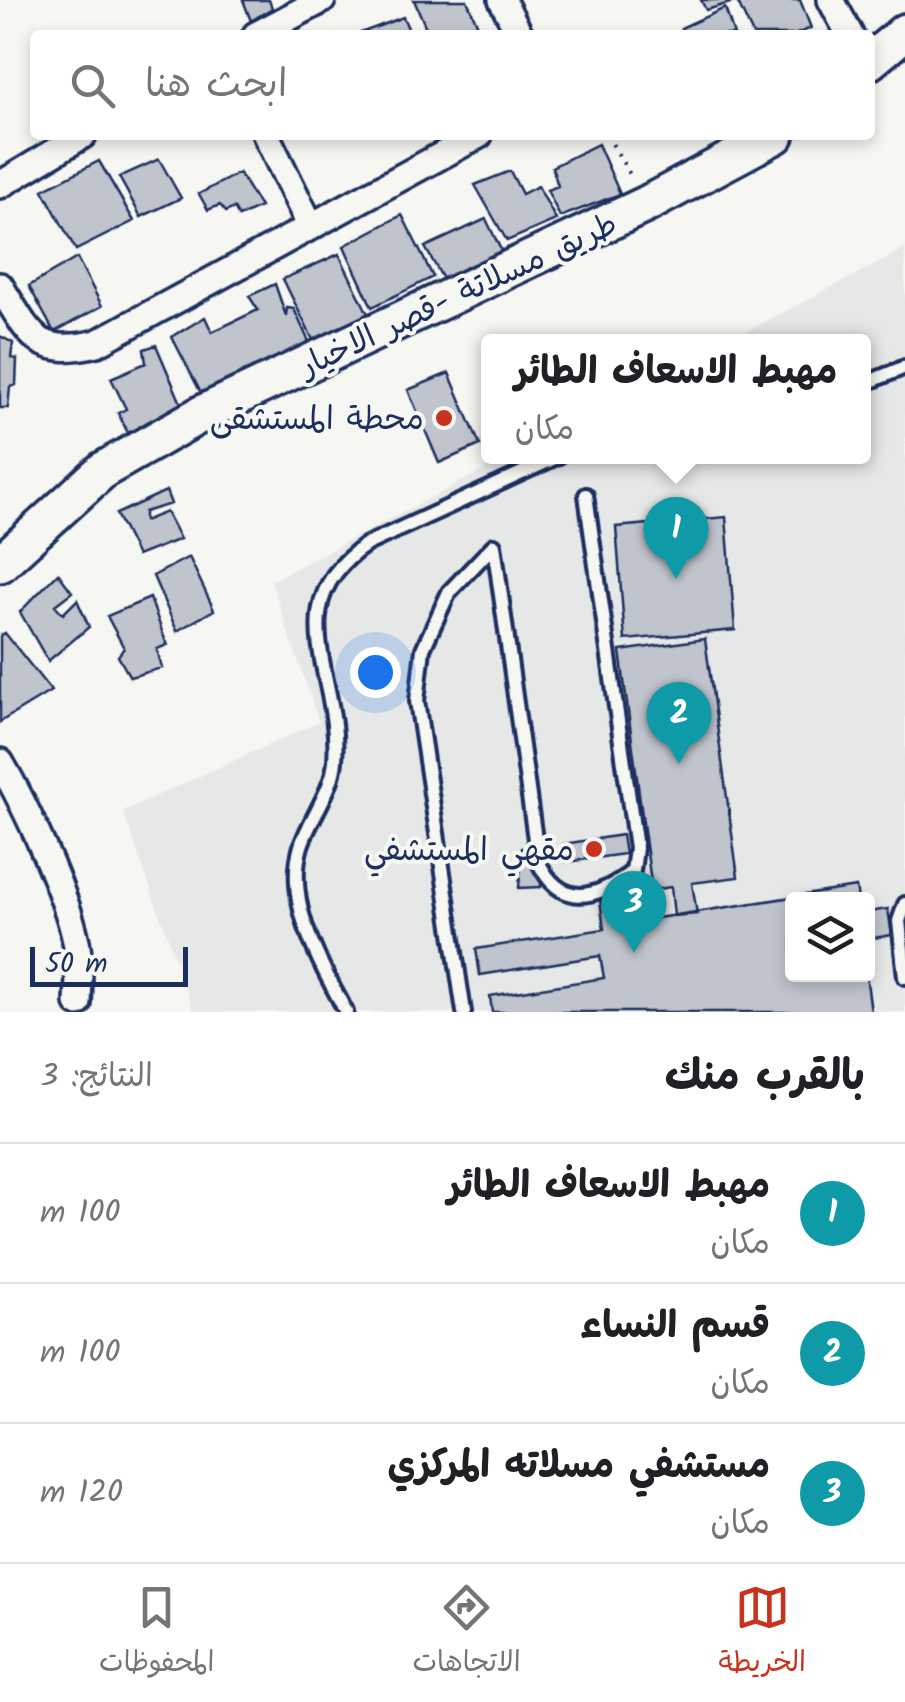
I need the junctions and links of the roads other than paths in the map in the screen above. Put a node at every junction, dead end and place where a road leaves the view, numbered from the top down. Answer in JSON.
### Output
{"nodes":[{"id":1,"x":322,"y":0,"type":"edge"},
{"id":2,"x":502,"y":0,"type":"edge"},
{"id":3,"x":831,"y":0,"type":"edge"},
{"id":4,"x":265,"y":30,"type":"edge"},
{"id":5,"x":517,"y":30,"type":"edge"},
{"id":6,"x":847,"y":30,"type":"edge"},
{"id":7,"x":905,"y":32,"type":"edge"},
{"id":8,"x":875,"y":58,"type":"edge"},
{"id":9,"x":905,"y":65,"type":"edge"},
{"id":10,"x":875,"y":80,"type":"edge"},
{"id":11,"x":74,"y":140,"type":"edge"},
{"id":12,"x":268,"y":140,"type":"edge"},
{"id":13,"x":471,"y":140,"type":"edge"},
{"id":14,"x":767,"y":140,"type":"edge"},
{"id":15,"x":0,"y":185,"type":"edge"},
{"id":16,"x":311,"y":227,"type":"junction"},
{"id":17,"x":0,"y":286,"type":"edge"},
{"id":18,"x":905,"y":368,"type":"edge"},
{"id":19,"x":871,"y":381,"type":"edge"},
{"id":20,"x":542,"y":464,"type":"edge"},
{"id":21,"x":586,"y":494,"type":"dead end"},
{"id":22,"x":0,"y":564,"type":"edge"},
{"id":23,"x":0,"y":762,"type":"edge"},
{"id":24,"x":905,"y":904,"type":"edge"},
{"id":25,"x":905,"y":977,"type":"edge"},
{"id":26,"x":78,"y":1003,"type":"dead end"},
{"id":27,"x":346,"y":1012,"type":"edge"},
{"id":28,"x":464,"y":1012,"type":"edge"}],
"edges":[{"from":1,"to":4,"type":"street"},
{"from":2,"to":5,"type":"street"},
{"from":3,"to":6,"type":"street"},
{"from":7,"to":8,"type":"main road"},
{"from":9,"to":10,"type":"main road"},
{"from":11,"to":15,"type":"street"},
{"from":12,"to":16,"type":"street"},
{"from":13,"to":16,"type":"street"},
{"from":14,"to":22,"type":"main road","name":"طريق مسلاتة -قصر الاخيار"},
{"from":16,"to":17,"type":"street"},
{"from":18,"to":19,"type":"lane"},
{"from":20,"to":27,"type":"lane"},
{"from":21,"to":28,"type":"lane"},
{"from":23,"to":26,"type":"street"},
{"from":24,"to":25,"type":"lane"}]}
